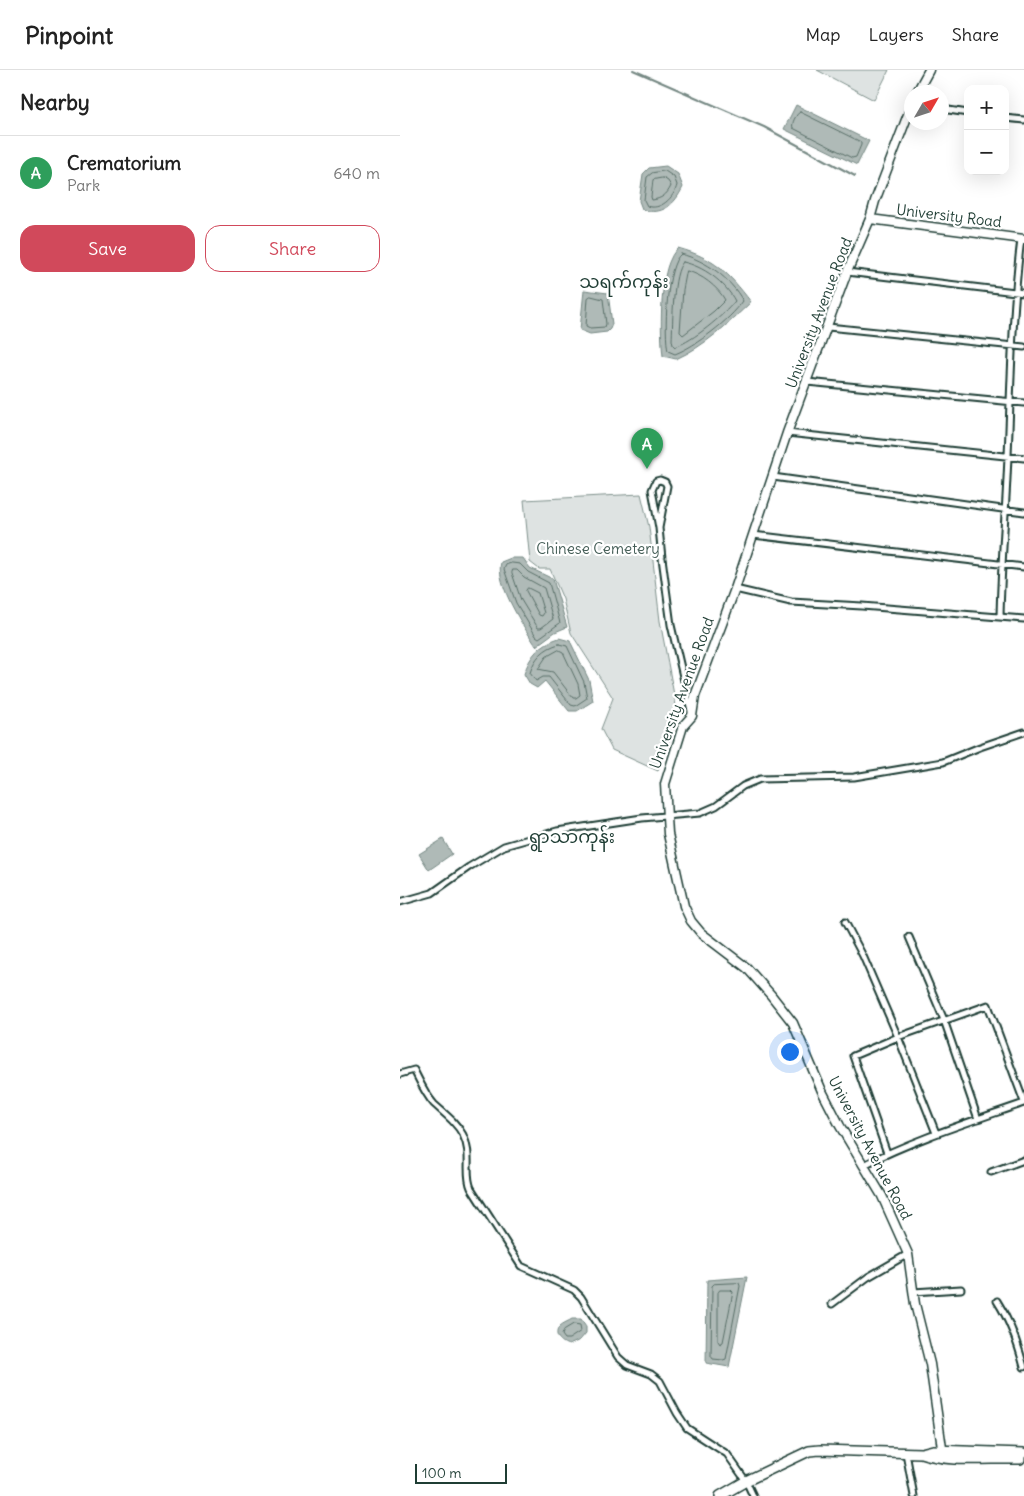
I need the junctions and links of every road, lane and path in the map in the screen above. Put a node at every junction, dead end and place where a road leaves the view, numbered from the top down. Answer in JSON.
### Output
{"nodes":[{"id":1,"x":929,"y":70,"type":"edge"},
{"id":2,"x":921,"y":85,"type":"edge"},
{"id":3,"x":949,"y":110,"type":"edge"},
{"id":4,"x":964,"y":112,"type":"edge"},
{"id":5,"x":1009,"y":118,"type":"edge"},
{"id":6,"x":1024,"y":120,"type":"edge"},
{"id":7,"x":904,"y":123,"type":"edge"},
{"id":8,"x":870,"y":219,"type":"junction"},
{"id":9,"x":1022,"y":239,"type":"edge"},
{"id":10,"x":847,"y":272,"type":"junction"},
{"id":11,"x":1014,"y":292,"type":"junction"},
{"id":12,"x":1024,"y":293,"type":"edge"},
{"id":13,"x":828,"y":327,"type":"junction"},
{"id":14,"x":1011,"y":345,"type":"junction"},
{"id":15,"x":1024,"y":347,"type":"edge"},
{"id":16,"x":807,"y":382,"type":"junction"},
{"id":17,"x":1009,"y":401,"type":"junction"},
{"id":18,"x":1024,"y":403,"type":"edge"},
{"id":19,"x":787,"y":433,"type":"junction"},
{"id":20,"x":1008,"y":456,"type":"junction"},
{"id":21,"x":1024,"y":458,"type":"edge"},
{"id":22,"x":773,"y":477,"type":"junction"},
{"id":23,"x":1004,"y":510,"type":"junction"},
{"id":24,"x":1024,"y":512,"type":"edge"},
{"id":25,"x":659,"y":528,"type":"junction"},
{"id":26,"x":753,"y":535,"type":"junction"},
{"id":27,"x":1001,"y":565,"type":"junction"},
{"id":28,"x":1024,"y":567,"type":"edge"},
{"id":29,"x":735,"y":589,"type":"junction"},
{"id":30,"x":1000,"y":616,"type":"junction"},
{"id":31,"x":1024,"y":619,"type":"edge"},
{"id":32,"x":692,"y":716,"type":"junction"},
{"id":33,"x":1024,"y":732,"type":"edge"},
{"id":34,"x":666,"y":816,"type":"junction"},
{"id":35,"x":400,"y":902,"type":"edge"},
{"id":36,"x":845,"y":922,"type":"dead end"},
{"id":37,"x":909,"y":937,"type":"dead end"},
{"id":38,"x":944,"y":1020,"type":"junction"},
{"id":39,"x":898,"y":1037,"type":"junction"},
{"id":40,"x":400,"y":1074,"type":"edge"},
{"id":41,"x":1024,"y":1102,"type":"edge"},
{"id":42,"x":978,"y":1119,"type":"junction"},
{"id":43,"x":936,"y":1133,"type":"junction"},
{"id":44,"x":887,"y":1153,"type":"junction"},
{"id":45,"x":1024,"y":1160,"type":"edge"},
{"id":46,"x":864,"y":1165,"type":"junction"},
{"id":47,"x":991,"y":1172,"type":"dead end"},
{"id":48,"x":908,"y":1254,"type":"junction"},
{"id":49,"x":961,"y":1289,"type":"dead end"},
{"id":50,"x":913,"y":1292,"type":"junction"},
{"id":51,"x":997,"y":1301,"type":"dead end"},
{"id":52,"x":832,"y":1304,"type":"dead end"},
{"id":53,"x":1022,"y":1349,"type":"edge"},
{"id":54,"x":1024,"y":1367,"type":"edge"},
{"id":55,"x":906,"y":1453,"type":"junction"},
{"id":56,"x":1024,"y":1453,"type":"edge"},
{"id":57,"x":943,"y":1454,"type":"junction"},
{"id":58,"x":1024,"y":1459,"type":"edge"},
{"id":59,"x":746,"y":1481,"type":"junction"},
{"id":60,"x":720,"y":1496,"type":"edge"},
{"id":61,"x":753,"y":1496,"type":"edge"},
{"id":62,"x":914,"y":1496,"type":"edge"}],
"edges":[{"from":1,"to":2,"type":"main road"},
{"from":3,"to":4,"type":"street"},
{"from":5,"to":6,"type":"street"},
{"from":7,"to":8,"type":"main road","name":"University Avenue Road"},
{"from":8,"to":9,"type":"main road","name":"University Road"},
{"from":8,"to":10,"type":"main road","name":"University Avenue Road"},
{"from":9,"to":11,"type":"street"},
{"from":10,"to":11,"type":"street"},
{"from":10,"to":13,"type":"main road","name":"University Avenue Road"},
{"from":11,"to":12,"type":"street"},
{"from":11,"to":14,"type":"street"},
{"from":13,"to":14,"type":"street"},
{"from":13,"to":16,"type":"main road","name":"University Avenue Road"},
{"from":14,"to":15,"type":"street"},
{"from":14,"to":17,"type":"street"},
{"from":16,"to":17,"type":"street"},
{"from":16,"to":19,"type":"main road","name":"University Avenue Road"},
{"from":17,"to":18,"type":"street"},
{"from":17,"to":20,"type":"street"},
{"from":19,"to":20,"type":"street"},
{"from":19,"to":22,"type":"main road","name":"University Avenue Road"},
{"from":20,"to":21,"type":"street"},
{"from":20,"to":23,"type":"street"},
{"from":22,"to":23,"type":"street"},
{"from":22,"to":26,"type":"main road","name":"University Avenue Road"},
{"from":23,"to":24,"type":"street"},
{"from":23,"to":27,"type":"street"},
{"from":25,"to":25,"type":"street"},
{"from":25,"to":32,"type":"street"},
{"from":26,"to":27,"type":"street"},
{"from":26,"to":29,"type":"main road","name":"University Avenue Road"},
{"from":27,"to":28,"type":"street"},
{"from":27,"to":30,"type":"street"},
{"from":29,"to":30,"type":"street"},
{"from":29,"to":32,"type":"main road","name":"University Avenue Road"},
{"from":30,"to":31,"type":"street"},
{"from":32,"to":34,"type":"main road","name":"University Avenue Road"},
{"from":33,"to":34,"type":"street"},
{"from":34,"to":35,"type":"street"},
{"from":34,"to":46,"type":"main road","name":"University Avenue Road"},
{"from":36,"to":39,"type":"street"},
{"from":37,"to":38,"type":"street"},
{"from":38,"to":39,"type":"street"},
{"from":38,"to":41,"type":"street"},
{"from":38,"to":42,"type":"street"},
{"from":39,"to":43,"type":"street"},
{"from":39,"to":44,"type":"street"},
{"from":40,"to":59,"type":"street"},
{"from":41,"to":42,"type":"street"},
{"from":42,"to":43,"type":"street"},
{"from":43,"to":44,"type":"street"},
{"from":44,"to":46,"type":"street"},
{"from":45,"to":47,"type":"street"},
{"from":46,"to":48,"type":"main road","name":"University Avenue Road"},
{"from":48,"to":50,"type":"main road","name":"University Avenue Road"},
{"from":48,"to":52,"type":"street"},
{"from":49,"to":50,"type":"street"},
{"from":50,"to":57,"type":"main road","name":"University Avenue Road"},
{"from":51,"to":53,"type":"street"},
{"from":53,"to":54,"type":"street"},
{"from":55,"to":57,"type":"main road"},
{"from":55,"to":59,"type":"main road"},
{"from":55,"to":62,"type":"street"},
{"from":56,"to":57,"type":"main road"},
{"from":57,"to":58,"type":"main road"},
{"from":59,"to":60,"type":"main road"},
{"from":59,"to":61,"type":"street"}]}
